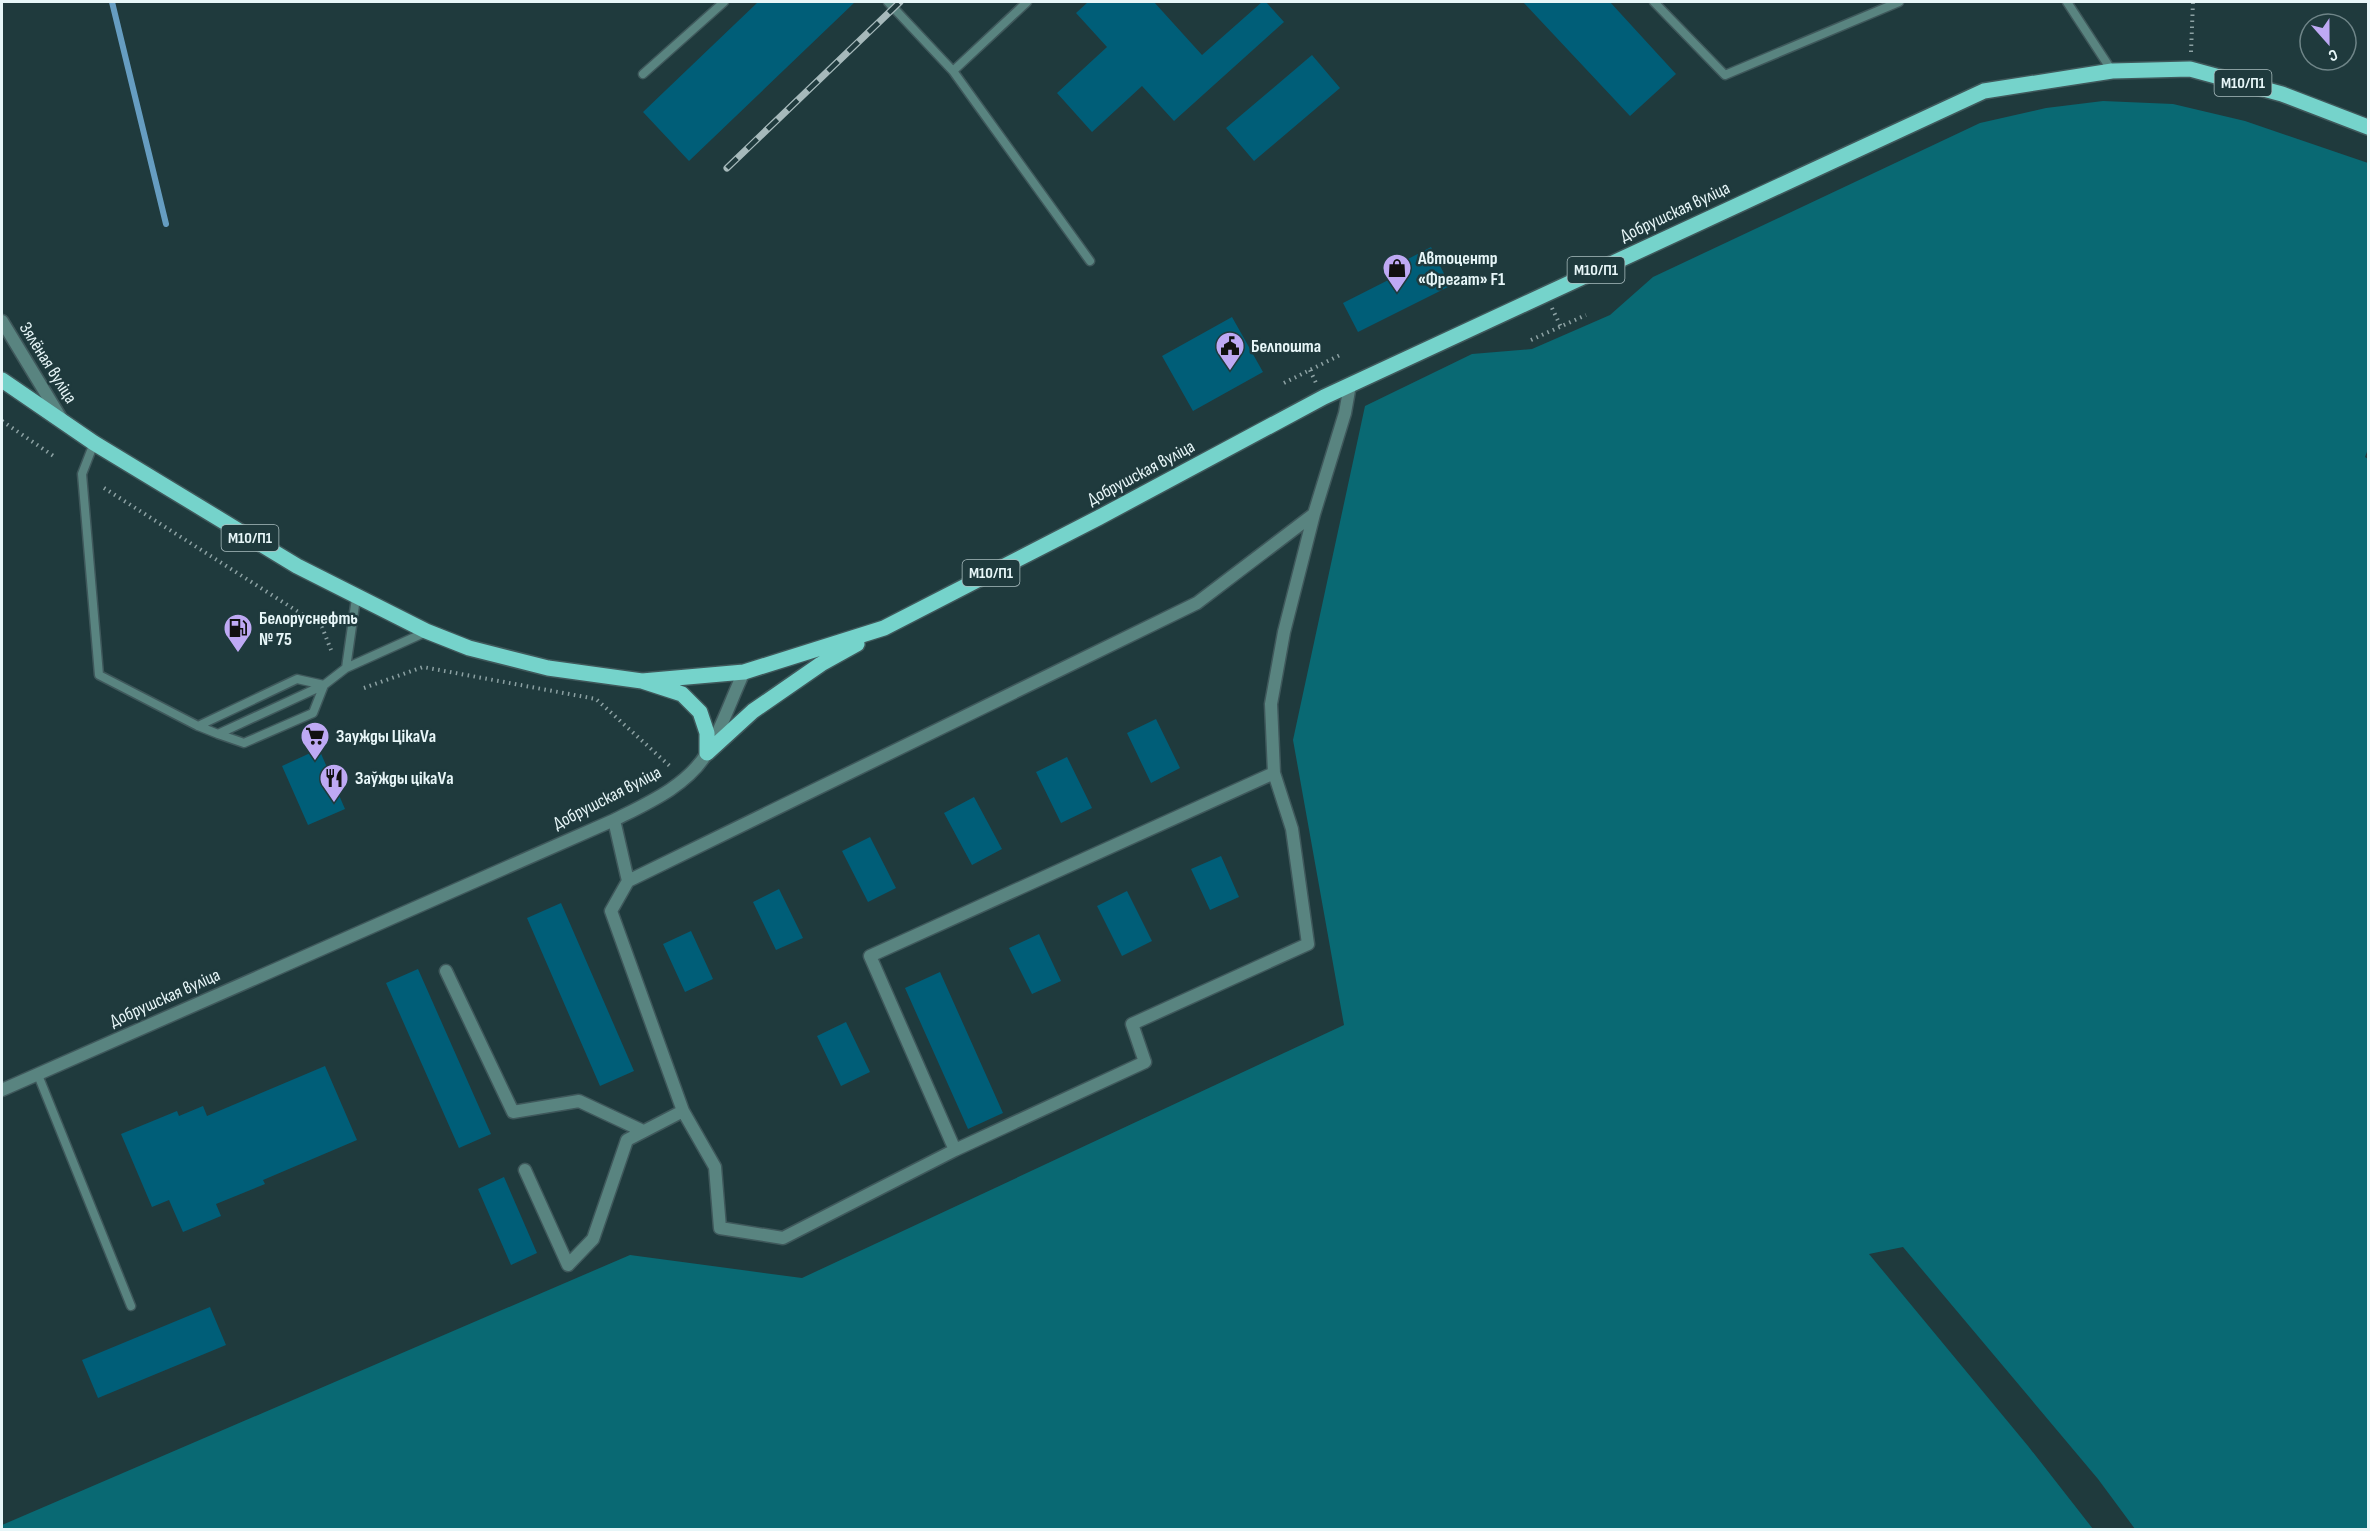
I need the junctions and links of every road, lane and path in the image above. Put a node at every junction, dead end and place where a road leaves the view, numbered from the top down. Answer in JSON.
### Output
{"nodes":[{"id":1,"x":724,"y":2,"type":"edge"},
{"id":2,"x":888,"y":2,"type":"edge"},
{"id":3,"x":1027,"y":2,"type":"edge"},
{"id":4,"x":1654,"y":2,"type":"edge"},
{"id":5,"x":1899,"y":2,"type":"edge"},
{"id":6,"x":2067,"y":2,"type":"edge"},
{"id":7,"x":2193,"y":2,"type":"edge"},
{"id":8,"x":2190,"y":69,"type":"junction"},
{"id":9,"x":953,"y":71,"type":"junction"},
{"id":10,"x":2112,"y":71,"type":"junction"},
{"id":11,"x":643,"y":74,"type":"dead end"},
{"id":12,"x":2368,"y":127,"type":"edge"},
{"id":13,"x":1090,"y":261,"type":"dead end"},
{"id":14,"x":1586,"y":315,"type":"dead end"},
{"id":15,"x":2,"y":321,"type":"edge"},
{"id":16,"x":1531,"y":340,"type":"dead end"},
{"id":17,"x":1340,"y":355,"type":"dead end"},
{"id":18,"x":2,"y":380,"type":"edge"},
{"id":19,"x":1284,"y":383,"type":"dead end"},
{"id":20,"x":1350,"y":385,"type":"junction"},
{"id":21,"x":2,"y":421,"type":"edge"},
{"id":22,"x":65,"y":423,"type":"junction"},
{"id":23,"x":94,"y":443,"type":"junction"},
{"id":24,"x":55,"y":457,"type":"dead end"},
{"id":25,"x":104,"y":488,"type":"dead end"},
{"id":26,"x":1314,"y":514,"type":"junction"},
{"id":27,"x":356,"y":598,"type":"junction"},
{"id":28,"x":884,"y":628,"type":"junction"},
{"id":29,"x":426,"y":632,"type":"junction"},
{"id":30,"x":331,"y":650,"type":"dead end"},
{"id":31,"x":346,"y":668,"type":"junction"},
{"id":32,"x":744,"y":672,"type":"junction"},
{"id":33,"x":642,"y":681,"type":"junction"},
{"id":34,"x":324,"y":685,"type":"junction"},
{"id":35,"x":364,"y":688,"type":"dead end"},
{"id":36,"x":198,"y":726,"type":"junction"},
{"id":37,"x":218,"y":734,"type":"junction"},
{"id":38,"x":707,"y":753,"type":"junction"},
{"id":39,"x":673,"y":769,"type":"dead end"},
{"id":40,"x":1274,"y":773,"type":"junction"},
{"id":41,"x":614,"y":820,"type":"junction"},
{"id":42,"x":628,"y":881,"type":"junction"},
{"id":43,"x":446,"y":971,"type":"dead end"},
{"id":44,"x":38,"y":1075,"type":"junction"},
{"id":45,"x":2,"y":1090,"type":"edge"},
{"id":46,"x":683,"y":1111,"type":"junction"},
{"id":47,"x":643,"y":1131,"type":"junction"},
{"id":48,"x":955,"y":1150,"type":"junction"},
{"id":49,"x":525,"y":1170,"type":"dead end"},
{"id":50,"x":131,"y":1306,"type":"dead end"}],
"edges":[{"from":1,"to":11,"type":"lane"},
{"from":2,"to":9,"type":"lane"},
{"from":3,"to":9,"type":"lane"},
{"from":4,"to":5,"type":"lane"},
{"from":6,"to":10,"type":"lane"},
{"from":7,"to":8,"type":"path"},
{"from":8,"to":10,"type":"main road","name":"Добрушская вуліца","number":"М10/П1"},
{"from":8,"to":12,"type":"main road","name":"Добрушская вуліца","number":"М10/П1"},
{"from":9,"to":13,"type":"lane"},
{"from":10,"to":20,"type":"main road","name":"Добрушская вуліца","number":"М10/П1"},
{"from":14,"to":16,"type":"path"},
{"from":15,"to":22,"type":"street","name":"Зялёная вуліца"},
{"from":17,"to":19,"type":"path"},
{"from":18,"to":22,"type":"main road","number":"М10/П1"},
{"from":20,"to":26,"type":"street"},
{"from":20,"to":28,"type":"main road","name":"Добрушская вуліца","number":"М10/П1"},
{"from":21,"to":24,"type":"path"},
{"from":22,"to":23,"type":"main road","number":"М10/П1"},
{"from":23,"to":27,"type":"main road","number":"М10/П1"},
{"from":23,"to":36,"type":"lane"},
{"from":25,"to":30,"type":"path"},
{"from":26,"to":40,"type":"street"},
{"from":26,"to":42,"type":"street"},
{"from":27,"to":29,"type":"main road","number":"М10/П1"},
{"from":27,"to":31,"type":"lane"},
{"from":28,"to":32,"type":"main road","name":"Добрушская вуліца","number":"М10/П1"},
{"from":28,"to":38,"type":"main road"},
{"from":29,"to":31,"type":"lane"},
{"from":29,"to":33,"type":"main road","number":"М10/П1"},
{"from":31,"to":34,"type":"lane"},
{"from":32,"to":33,"type":"main road","number":"М10/П1"},
{"from":32,"to":38,"type":"street","name":"Добрушская вуліца"},
{"from":33,"to":38,"type":"main road"},
{"from":34,"to":36,"type":"lane"},
{"from":34,"to":37,"type":"lane"},
{"from":34,"to":37,"type":"lane"},
{"from":35,"to":39,"type":"path"},
{"from":36,"to":37,"type":"lane"},
{"from":38,"to":41,"type":"street","name":"Добрушская вуліца"},
{"from":40,"to":48,"type":"street"},
{"from":40,"to":48,"type":"street"},
{"from":41,"to":42,"type":"street"},
{"from":41,"to":44,"type":"street","name":"Добрушская вуліца"},
{"from":42,"to":46,"type":"street"},
{"from":43,"to":47,"type":"street"},
{"from":44,"to":45,"type":"street","name":"Добрушская вуліца"},
{"from":44,"to":50,"type":"lane"},
{"from":46,"to":47,"type":"street"},
{"from":46,"to":48,"type":"street"},
{"from":47,"to":49,"type":"street"}]}
